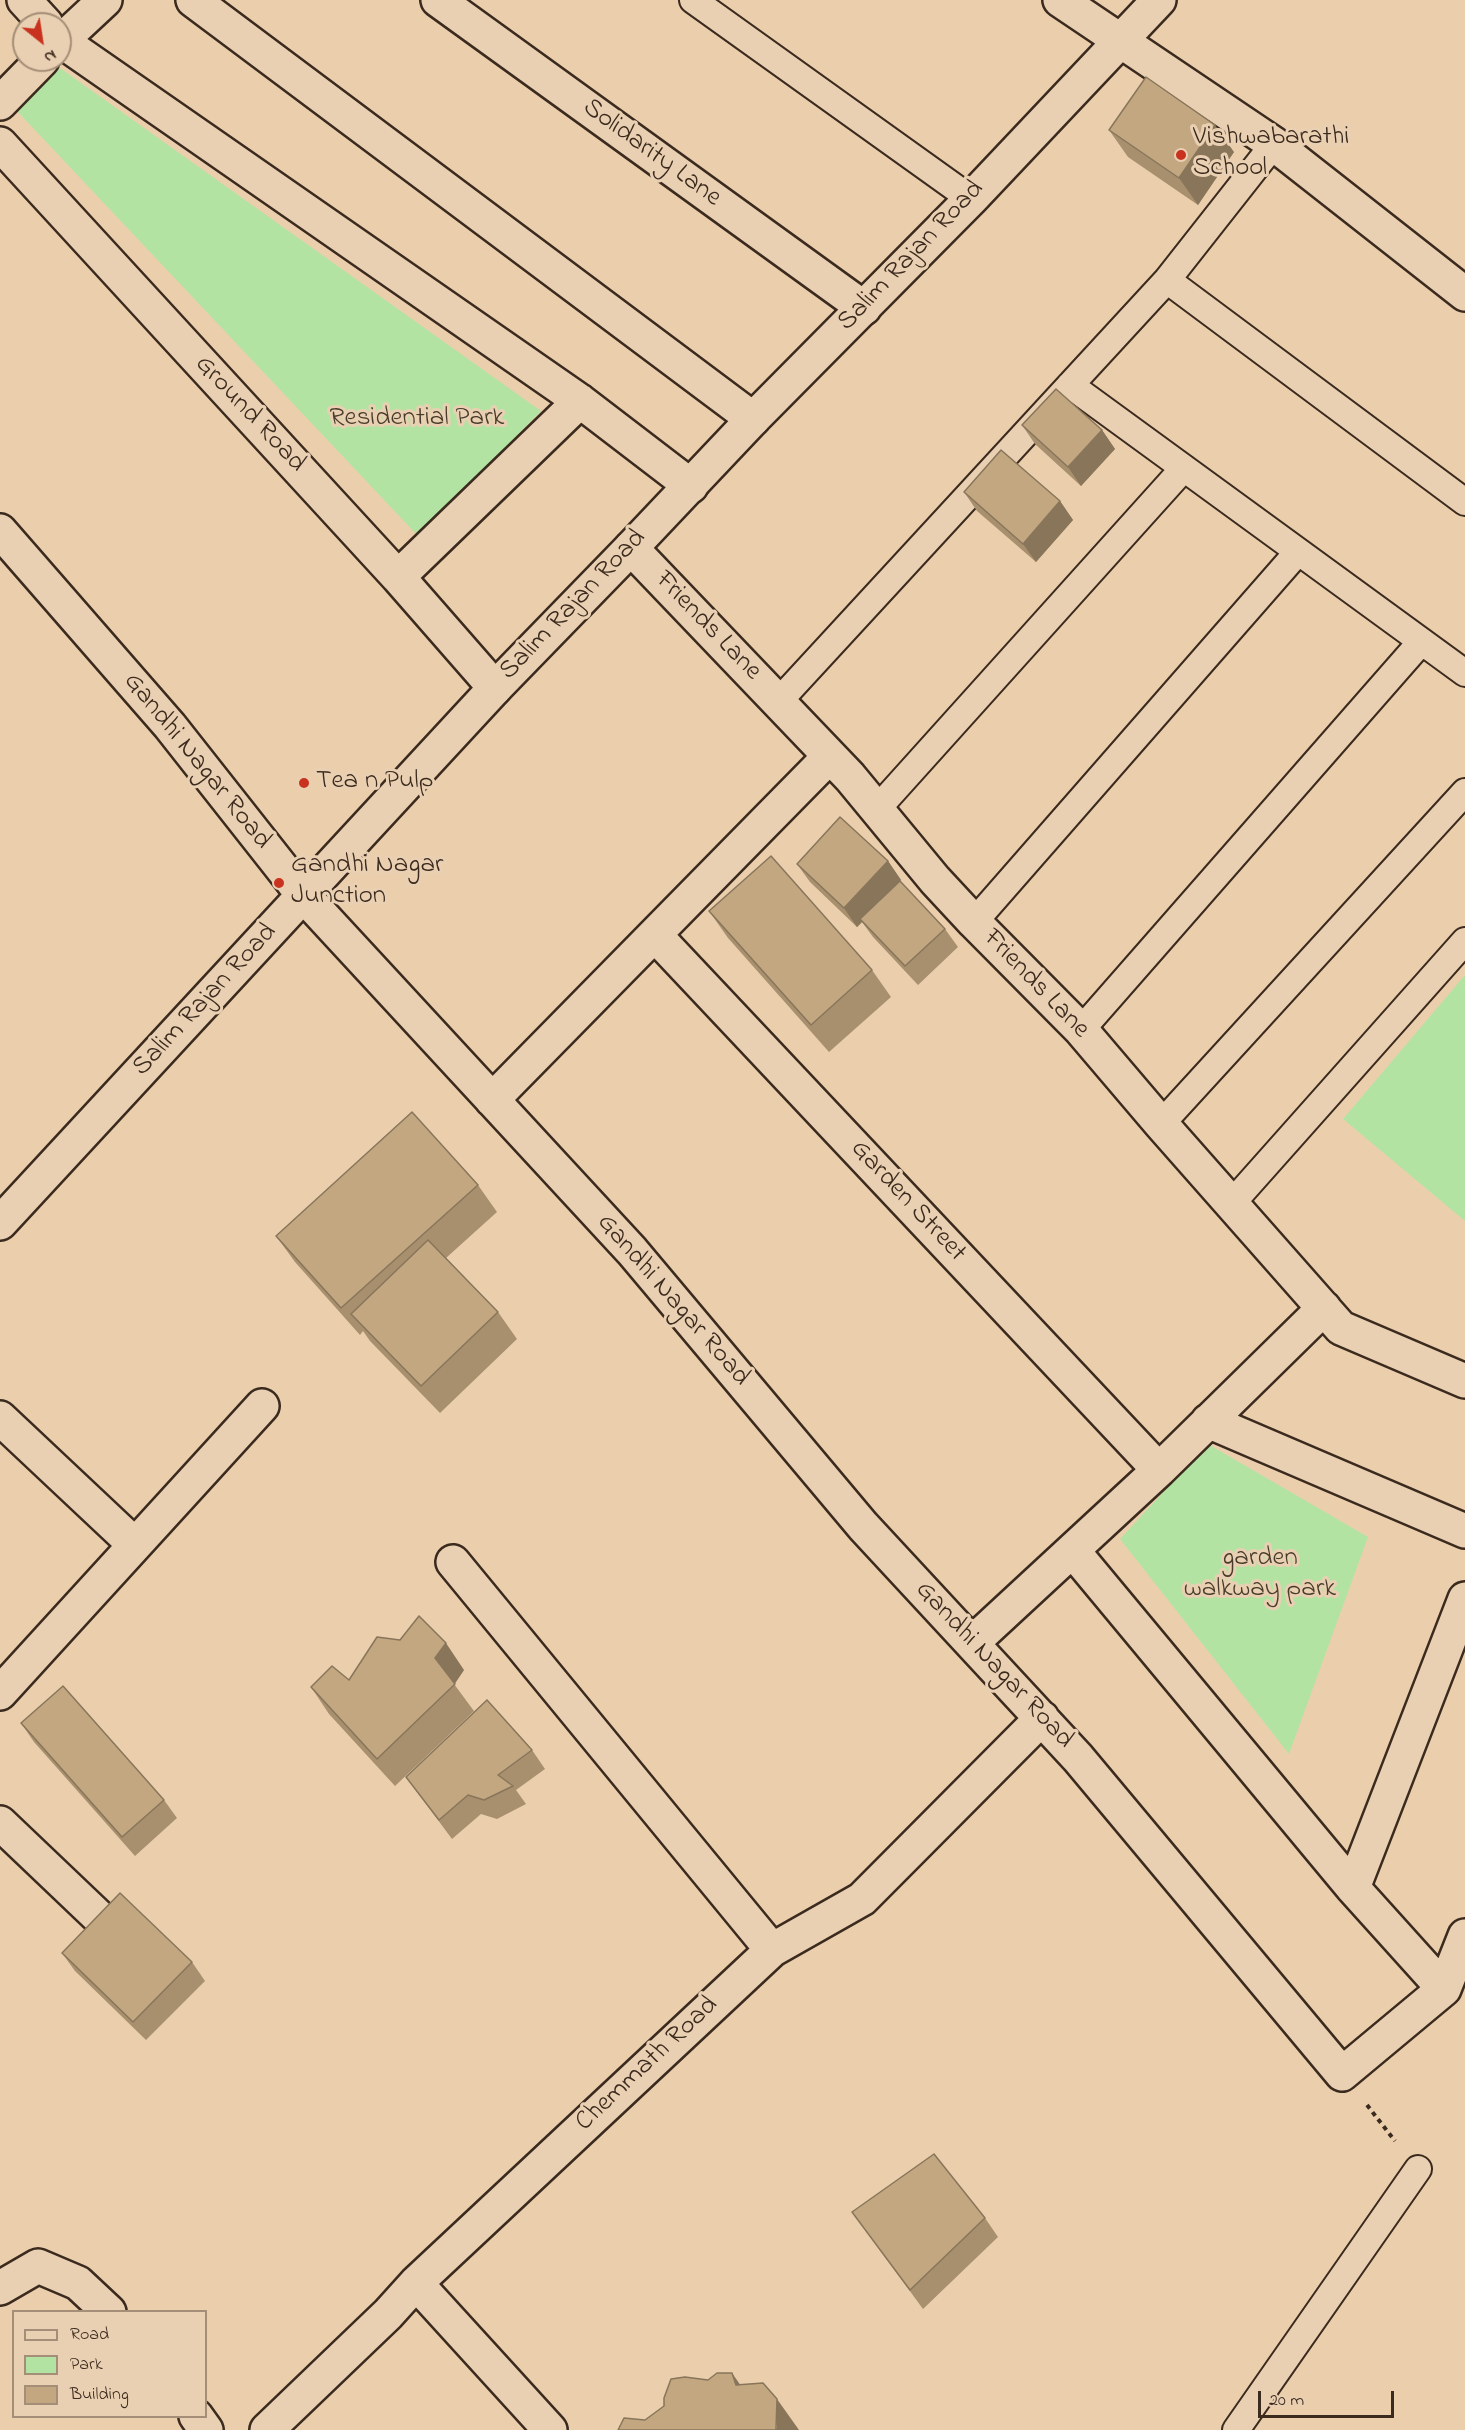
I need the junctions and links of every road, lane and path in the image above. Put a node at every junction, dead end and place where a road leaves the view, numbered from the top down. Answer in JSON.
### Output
{"nodes":[{"id":1,"x":105,"y":0,"type":"edge"},
{"id":2,"x":192,"y":0,"type":"edge"},
{"id":3,"x":438,"y":0,"type":"edge"},
{"id":4,"x":693,"y":0,"type":"edge"},
{"id":5,"x":1060,"y":0,"type":"edge"},
{"id":6,"x":1159,"y":0,"type":"edge"},
{"id":7,"x":72,"y":27,"type":"edge"},
{"id":8,"x":1120,"y":40,"type":"junction"},
{"id":9,"x":72,"y":53,"type":"edge"},
{"id":10,"x":27,"y":72,"type":"edge"},
{"id":11,"x":0,"y":103,"type":"edge"},
{"id":12,"x":1274,"y":144,"type":"junction"},
{"id":13,"x":1,"y":148,"type":"edge"},
{"id":14,"x":971,"y":199,"type":"junction"},
{"id":15,"x":1167,"y":280,"type":"junction"},
{"id":16,"x":1465,"y":294,"type":"edge"},
{"id":17,"x":864,"y":308,"type":"junction"},
{"id":18,"x":1070,"y":386,"type":"junction"},
{"id":19,"x":580,"y":401,"type":"junction"},
{"id":20,"x":753,"y":419,"type":"junction"},
{"id":21,"x":1183,"y":469,"type":"junction"},
{"id":22,"x":691,"y":486,"type":"junction"},
{"id":23,"x":1465,"y":502,"type":"edge"},
{"id":24,"x":0,"y":531,"type":"edge"},
{"id":25,"x":632,"y":548,"type":"junction"},
{"id":26,"x":1298,"y":553,"type":"junction"},
{"id":27,"x":398,"y":577,"type":"junction"},
{"id":28,"x":1421,"y":642,"type":"junction"},
{"id":29,"x":1465,"y":673,"type":"edge"},
{"id":30,"x":495,"y":688,"type":"junction"},
{"id":31,"x":778,"y":702,"type":"junction"},
{"id":32,"x":830,"y":756,"type":"junction"},
{"id":33,"x":1465,"y":792,"type":"edge"},
{"id":34,"x":877,"y":809,"type":"junction"},
{"id":35,"x":304,"y":896,"type":"junction"},
{"id":36,"x":974,"y":922,"type":"junction"},
{"id":37,"x":655,"y":935,"type":"junction"},
{"id":38,"x":1465,"y":941,"type":"edge"},
{"id":39,"x":1081,"y":1030,"type":"junction"},
{"id":40,"x":492,"y":1100,"type":"junction"},
{"id":41,"x":1161,"y":1124,"type":"junction"},
{"id":42,"x":1232,"y":1203,"type":"junction"},
{"id":43,"x":0,"y":1223,"type":"edge"},
{"id":44,"x":1324,"y":1308,"type":"junction"},
{"id":45,"x":1465,"y":1381,"type":"edge"},
{"id":46,"x":262,"y":1406,"type":"dead end"},
{"id":47,"x":0,"y":1418,"type":"edge"},
{"id":48,"x":1208,"y":1421,"type":"junction"},
{"id":49,"x":1159,"y":1470,"type":"junction"},
{"id":50,"x":1465,"y":1531,"type":"edge"},
{"id":51,"x":135,"y":1545,"type":"junction"},
{"id":52,"x":1073,"y":1551,"type":"junction"},
{"id":53,"x":453,"y":1562,"type":"dead end"},
{"id":54,"x":1465,"y":1599,"type":"edge"},
{"id":55,"x":972,"y":1643,"type":"junction"},
{"id":56,"x":0,"y":1693,"type":"edge"},
{"id":57,"x":1042,"y":1718,"type":"junction"},
{"id":58,"x":0,"y":1822,"type":"edge"},
{"id":59,"x":1353,"y":1888,"type":"junction"},
{"id":60,"x":105,"y":1923,"type":"edge"},
{"id":61,"x":1465,"y":1936,"type":"edge"},
{"id":62,"x":772,"y":1950,"type":"junction"},
{"id":63,"x":1444,"y":1989,"type":"junction"},
{"id":64,"x":1342,"y":2074,"type":"junction"},
{"id":65,"x":1418,"y":2169,"type":"joint"},
{"id":66,"x":416,"y":2283,"type":"junction"},
{"id":67,"x":0,"y":2288,"type":"edge"},
{"id":68,"x":107,"y":2310,"type":"edge"},
{"id":69,"x":267,"y":2430,"type":"edge"},
{"id":70,"x":550,"y":2430,"type":"edge"},
{"id":71,"x":1236,"y":2430,"type":"edge"}],
"edges":[{"from":1,"to":7,"type":"street"},
{"from":2,"to":20,"type":"street"},
{"from":3,"to":17,"type":"street","name":"Solidarity Lane"},
{"from":4,"to":14,"type":"lane"},
{"from":5,"to":8,"type":"street"},
{"from":6,"to":8,"type":"street","name":"Salim Rajan Road"},
{"from":8,"to":12,"type":"street"},
{"from":8,"to":14,"type":"street","name":"Salim Rajan Road"},
{"from":9,"to":19,"type":"street"},
{"from":10,"to":11,"type":"street"},
{"from":12,"to":15,"type":"lane"},
{"from":12,"to":16,"type":"street"},
{"from":13,"to":27,"type":"street","name":"Ground Road"},
{"from":14,"to":17,"type":"street","name":"Salim Rajan Road"},
{"from":15,"to":18,"type":"lane"},
{"from":15,"to":23,"type":"lane"},
{"from":17,"to":20,"type":"street","name":"Salim Rajan Road"},
{"from":18,"to":21,"type":"lane"},
{"from":18,"to":31,"type":"lane"},
{"from":19,"to":22,"type":"street"},
{"from":19,"to":27,"type":"street"},
{"from":20,"to":22,"type":"street","name":"Salim Rajan Road"},
{"from":21,"to":26,"type":"lane"},
{"from":21,"to":34,"type":"lane"},
{"from":22,"to":25,"type":"street","name":"Salim Rajan Road"},
{"from":24,"to":35,"type":"street","name":"Gandhi Nagar Road"},
{"from":25,"to":30,"type":"street","name":"Salim Rajan Road"},
{"from":25,"to":31,"type":"street","name":"Friends Lane"},
{"from":26,"to":28,"type":"lane"},
{"from":26,"to":36,"type":"lane"},
{"from":27,"to":30,"type":"street","name":"Ground Road"},
{"from":28,"to":29,"type":"lane"},
{"from":28,"to":39,"type":"lane"},
{"from":30,"to":35,"type":"street","name":"Salim Rajan Road"},
{"from":31,"to":32,"type":"street","name":"Friends Lane"},
{"from":32,"to":34,"type":"street","name":"Friends Lane"},
{"from":32,"to":37,"type":"street"},
{"from":33,"to":41,"type":"lane"},
{"from":34,"to":36,"type":"street","name":"Friends Lane"},
{"from":35,"to":40,"type":"street","name":"Gandhi Nagar Road"},
{"from":35,"to":43,"type":"street","name":"Salim Rajan Road"},
{"from":36,"to":39,"type":"street","name":"Friends Lane"},
{"from":37,"to":40,"type":"street"},
{"from":37,"to":49,"type":"street","name":"Garden Street"},
{"from":38,"to":42,"type":"lane"},
{"from":39,"to":41,"type":"street","name":"Friends Lane"},
{"from":40,"to":55,"type":"street","name":"Gandhi Nagar Road"},
{"from":41,"to":42,"type":"street","name":"Friends Lane"},
{"from":42,"to":44,"type":"street","name":"Friends Lane"},
{"from":44,"to":45,"type":"street","name":"Friends Lane"},
{"from":44,"to":48,"type":"street"},
{"from":46,"to":51,"type":"street"},
{"from":47,"to":51,"type":"street"},
{"from":48,"to":49,"type":"street"},
{"from":48,"to":50,"type":"street"},
{"from":49,"to":52,"type":"street"},
{"from":51,"to":56,"type":"street"},
{"from":52,"to":55,"type":"street"},
{"from":52,"to":59,"type":"street"},
{"from":53,"to":62,"type":"street"},
{"from":54,"to":59,"type":"street"},
{"from":55,"to":57,"type":"street","name":"Gandhi Nagar Road"},
{"from":57,"to":62,"type":"street","name":"Chemmath Road"},
{"from":57,"to":64,"type":"street","name":"Gandhi Nagar Road"},
{"from":58,"to":60,"type":"street"},
{"from":59,"to":63,"type":"street"},
{"from":61,"to":63,"type":"street"},
{"from":62,"to":66,"type":"street","name":"Chemmath Road"},
{"from":63,"to":64,"type":"street"},
{"from":64,"to":65,"type":"path"},
{"from":65,"to":71,"type":"lane"},
{"from":66,"to":69,"type":"street","name":"Chemmath Road"},
{"from":66,"to":70,"type":"street"},
{"from":67,"to":68,"type":"street"}]}
